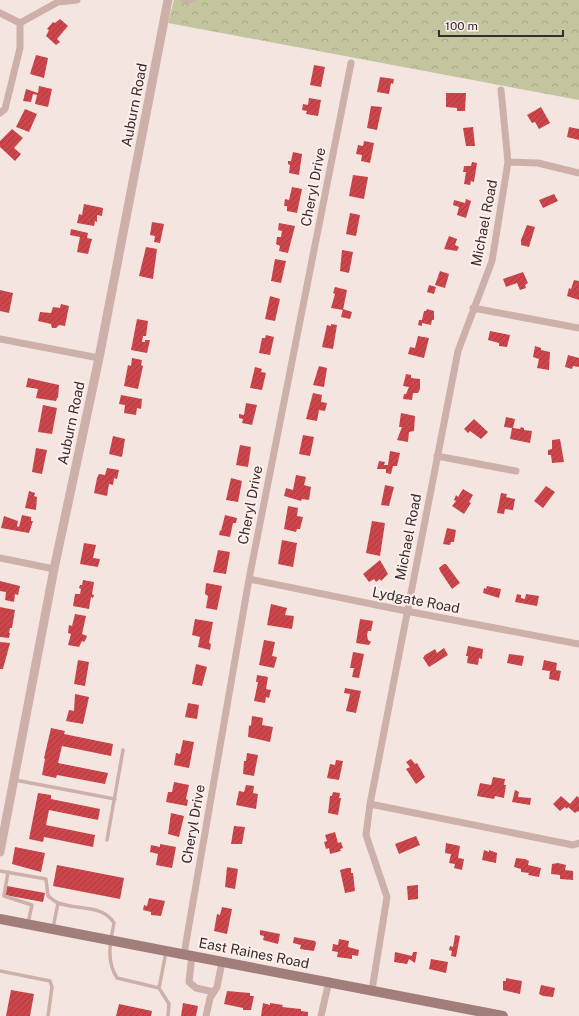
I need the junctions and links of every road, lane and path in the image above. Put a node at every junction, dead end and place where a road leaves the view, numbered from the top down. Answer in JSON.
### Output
{"nodes":[{"id":1,"x":77,"y":0,"type":"edge"},
{"id":2,"x":168,"y":0,"type":"edge"},
{"id":3,"x":182,"y":0,"type":"edge"},
{"id":4,"x":194,"y":0,"type":"edge"},
{"id":5,"x":0,"y":13,"type":"edge"},
{"id":6,"x":20,"y":23,"type":"junction"},
{"id":7,"x":351,"y":63,"type":"dead end"},
{"id":8,"x":501,"y":90,"type":"dead end"},
{"id":9,"x":0,"y":113,"type":"edge"},
{"id":10,"x":508,"y":162,"type":"junction"},
{"id":11,"x":579,"y":173,"type":"edge"},
{"id":12,"x":473,"y":308,"type":"junction"},
{"id":13,"x":579,"y":328,"type":"edge"},
{"id":14,"x":0,"y":339,"type":"edge"},
{"id":15,"x":99,"y":358,"type":"junction"},
{"id":16,"x":437,"y":456,"type":"junction"},
{"id":17,"x":516,"y":471,"type":"dead end"},
{"id":18,"x":0,"y":558,"type":"edge"},
{"id":19,"x":54,"y":569,"type":"junction"},
{"id":20,"x":249,"y":579,"type":"junction"},
{"id":21,"x":406,"y":612,"type":"junction"},
{"id":22,"x":579,"y":644,"type":"edge"},
{"id":23,"x":124,"y":750,"type":"dead end"},
{"id":24,"x":14,"y":780,"type":"junction"},
{"id":25,"x":115,"y":799,"type":"junction"},
{"id":26,"x":370,"y":804,"type":"junction"},
{"id":27,"x":107,"y":840,"type":"dead end"},
{"id":28,"x":579,"y":843,"type":"edge"},
{"id":29,"x":0,"y":852,"type":"edge"},
{"id":30,"x":0,"y":871,"type":"edge"},
{"id":31,"x":8,"y":872,"type":"junction"},
{"id":32,"x":58,"y":903,"type":"junction"},
{"id":33,"x":0,"y":919,"type":"edge"},
{"id":34,"x":28,"y":924,"type":"junction"},
{"id":35,"x":53,"y":929,"type":"junction"},
{"id":36,"x":110,"y":940,"type":"junction"},
{"id":37,"x":166,"y":950,"type":"junction"},
{"id":38,"x":188,"y":955,"type":"junction"},
{"id":39,"x":222,"y":962,"type":"junction"},
{"id":40,"x":0,"y":971,"type":"edge"},
{"id":41,"x":329,"y":981,"type":"junction"},
{"id":42,"x":159,"y":988,"type":"junction"},
{"id":43,"x":372,"y":990,"type":"junction"},
{"id":44,"x":214,"y":992,"type":"junction"},
{"id":45,"x":48,"y":1016,"type":"edge"},
{"id":46,"x":168,"y":1016,"type":"edge"},
{"id":47,"x":206,"y":1016,"type":"edge"},
{"id":48,"x":321,"y":1016,"type":"edge"},
{"id":49,"x":503,"y":1016,"type":"edge"}],
"edges":[{"from":1,"to":6,"type":"street"},
{"from":2,"to":15,"type":"street","name":"Auburn Road"},
{"from":3,"to":4,"type":"lane"},
{"from":5,"to":6,"type":"street"},
{"from":6,"to":9,"type":"street"},
{"from":7,"to":20,"type":"street","name":"Cheryl Drive"},
{"from":8,"to":10,"type":"street","name":"Michael Road"},
{"from":10,"to":11,"type":"street"},
{"from":10,"to":12,"type":"street","name":"Michael Road"},
{"from":12,"to":13,"type":"street"},
{"from":12,"to":16,"type":"street","name":"Michael Road"},
{"from":14,"to":15,"type":"street"},
{"from":15,"to":19,"type":"street","name":"Auburn Road"},
{"from":16,"to":17,"type":"street"},
{"from":16,"to":21,"type":"street","name":"Michael Road"},
{"from":18,"to":19,"type":"street"},
{"from":19,"to":24,"type":"street","name":"Auburn Road"},
{"from":20,"to":21,"type":"street","name":"Lydgate Road"},
{"from":20,"to":38,"type":"street","name":"Cheryl Drive"},
{"from":21,"to":22,"type":"street","name":"Lydgate Road"},
{"from":21,"to":26,"type":"street","name":"Michael Road"},
{"from":23,"to":25,"type":"lane"},
{"from":24,"to":25,"type":"lane"},
{"from":24,"to":29,"type":"street","name":"Auburn Road"},
{"from":25,"to":27,"type":"lane"},
{"from":26,"to":28,"type":"street"},
{"from":26,"to":43,"type":"street","name":"Michael Road"},
{"from":30,"to":31,"type":"lane"},
{"from":31,"to":32,"type":"lane"},
{"from":31,"to":34,"type":"lane"},
{"from":32,"to":35,"type":"lane"},
{"from":32,"to":36,"type":"lane"},
{"from":33,"to":34,"type":"main road","name":"East Raines Road"},
{"from":34,"to":35,"type":"main road","name":"East Raines Road"},
{"from":35,"to":36,"type":"main road","name":"East Raines Road"},
{"from":36,"to":37,"type":"main road","name":"East Raines Road"},
{"from":36,"to":42,"type":"lane"},
{"from":37,"to":38,"type":"main road","name":"East Raines Road"},
{"from":37,"to":42,"type":"lane"},
{"from":38,"to":39,"type":"main road","name":"East Raines Road"},
{"from":38,"to":44,"type":"street","name":"Cheryl Drive"},
{"from":39,"to":41,"type":"main road","name":"East Raines Road"},
{"from":39,"to":44,"type":"street"},
{"from":40,"to":45,"type":"lane"},
{"from":41,"to":43,"type":"main road","name":"East Raines Road"},
{"from":41,"to":48,"type":"street"},
{"from":42,"to":46,"type":"lane"},
{"from":43,"to":49,"type":"main road","name":"East Raines Road"},
{"from":44,"to":47,"type":"street"}]}
